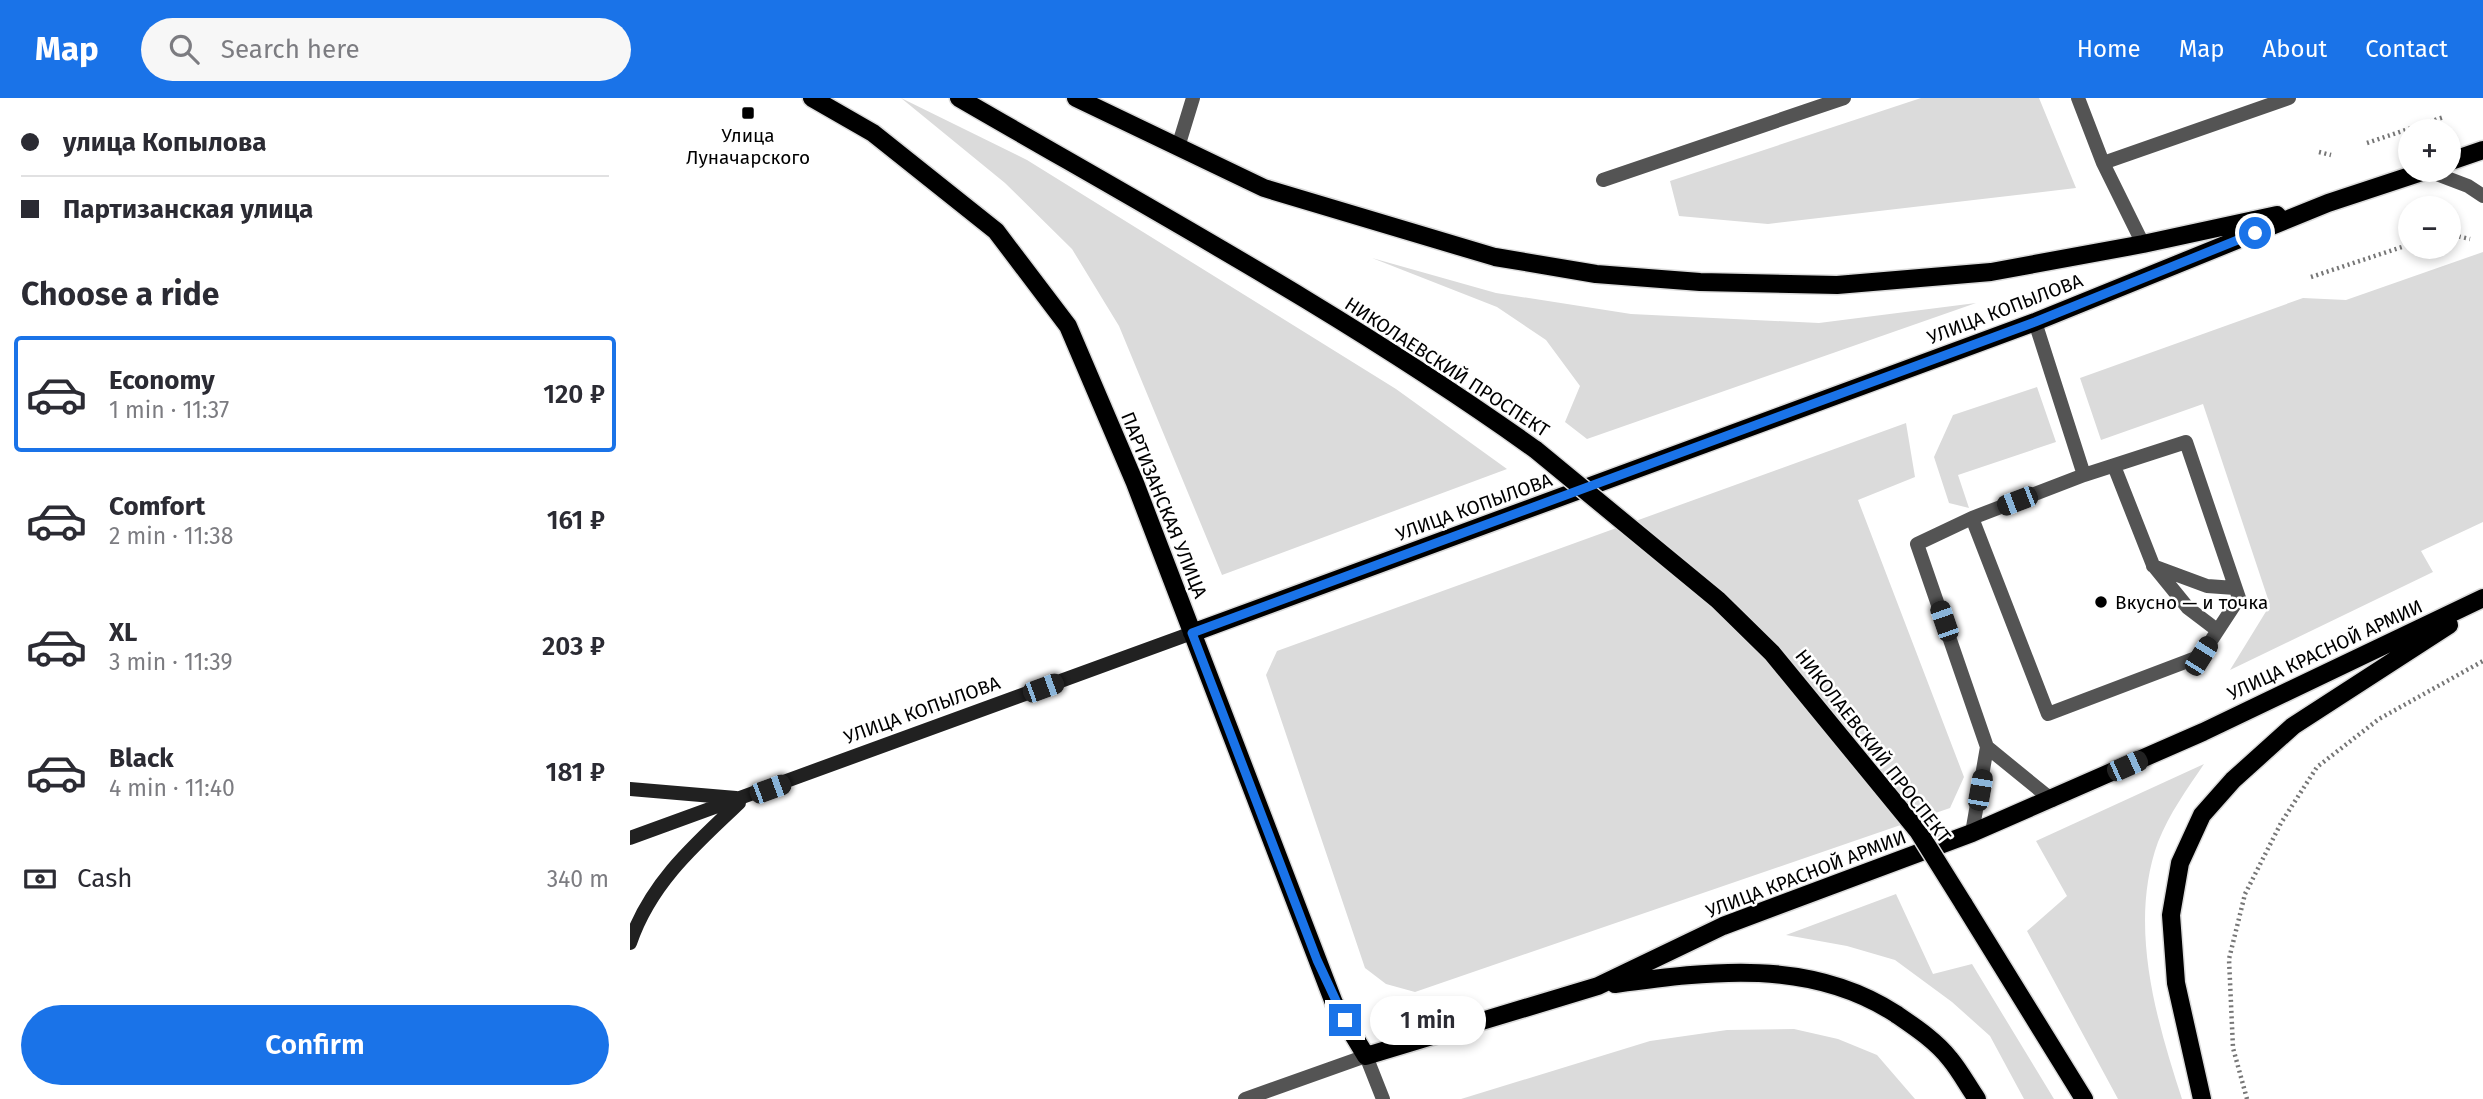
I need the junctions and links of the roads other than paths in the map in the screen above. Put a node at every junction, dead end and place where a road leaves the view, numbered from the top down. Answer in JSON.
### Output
{"nodes":[{"id":1,"x":812,"y":98,"type":"edge"},
{"id":2,"x":959,"y":98,"type":"edge"},
{"id":3,"x":1076,"y":98,"type":"edge"},
{"id":4,"x":1193,"y":98,"type":"edge"},
{"id":5,"x":1844,"y":98,"type":"edge"},
{"id":6,"x":2078,"y":98,"type":"edge"},
{"id":7,"x":2289,"y":98,"type":"edge"},
{"id":8,"x":1178,"y":147,"type":"junction"},
{"id":9,"x":2483,"y":150,"type":"edge"},
{"id":10,"x":2461,"y":158,"type":"edge"},
{"id":11,"x":2103,"y":163,"type":"junction"},
{"id":12,"x":1603,"y":180,"type":"dead end"},
{"id":13,"x":2398,"y":180,"type":"edge"},
{"id":14,"x":2458,"y":182,"type":"edge"},
{"id":15,"x":2483,"y":196,"type":"edge"},
{"id":16,"x":2328,"y":204,"type":"junction"},
{"id":17,"x":2143,"y":244,"type":"junction"},
{"id":18,"x":2035,"y":322,"type":"junction"},
{"id":19,"x":2114,"y":466,"type":"junction"},
{"id":20,"x":2084,"y":475,"type":"junction"},
{"id":21,"x":1972,"y":518,"type":"junction"},
{"id":22,"x":2153,"y":565,"type":"junction"},
{"id":23,"x":2235,"y":589,"type":"junction"},
{"id":24,"x":2483,"y":601,"type":"edge"},
{"id":25,"x":2217,"y":630,"type":"junction"},
{"id":26,"x":1192,"y":633,"type":"junction"},
{"id":27,"x":1987,"y":747,"type":"junction"},
{"id":28,"x":630,"y":789,"type":"edge"},
{"id":29,"x":745,"y":798,"type":"junction"},
{"id":30,"x":2052,"y":800,"type":"junction"},
{"id":31,"x":1972,"y":833,"type":"junction"},
{"id":32,"x":630,"y":838,"type":"edge"},
{"id":33,"x":630,"y":943,"type":"edge"},
{"id":34,"x":1598,"y":986,"type":"junction"},
{"id":35,"x":1366,"y":1056,"type":"junction"},
{"id":36,"x":1245,"y":1099,"type":"edge"},
{"id":37,"x":1383,"y":1099,"type":"edge"},
{"id":38,"x":1977,"y":1099,"type":"edge"},
{"id":39,"x":2084,"y":1099,"type":"edge"},
{"id":40,"x":2202,"y":1099,"type":"edge"}],
"edges":[{"from":1,"to":26,"type":"main road","name":"ПАРТИЗАНСКАЯ УЛИЦА"},
{"from":2,"to":39,"type":"main road","name":"НИКОЛАЕВСКИЙ ПРОСПЕКТ","bridge":true},
{"from":3,"to":8,"type":"main road","name":"УЛИЦА КОПЫЛОВА"},
{"from":4,"to":8,"type":"street"},
{"from":5,"to":12,"type":"street"},
{"from":6,"to":11,"type":"street"},
{"from":7,"to":11,"type":"street"},
{"from":8,"to":17,"type":"main road","name":"УЛИЦА КОПЫЛОВА"},
{"from":9,"to":10,"type":"main road"},
{"from":11,"to":17,"type":"street"},
{"from":13,"to":16,"type":"main road","name":"УЛИЦА КОПЫЛОВА"},
{"from":14,"to":15,"type":"street"},
{"from":16,"to":17,"type":"main road","name":"УЛИЦА КОПЫЛОВА"},
{"from":16,"to":18,"type":"main road","name":"УЛИЦА КОПЫЛОВА"},
{"from":18,"to":20,"type":"street"},
{"from":18,"to":26,"type":"main road","name":"УЛИЦА КОПЫЛОВА"},
{"from":19,"to":20,"type":"street"},
{"from":19,"to":22,"type":"street"},
{"from":19,"to":23,"type":"street"},
{"from":20,"to":21,"type":"street"},
{"from":21,"to":25,"type":"street"},
{"from":21,"to":27,"type":"street"},
{"from":22,"to":23,"type":"street"},
{"from":22,"to":25,"type":"street"},
{"from":23,"to":25,"type":"street"},
{"from":24,"to":30,"type":"main road","name":"УЛИЦА КРАСНОЙ АРМИИ"},
{"from":24,"to":40,"type":"main road"},
{"from":26,"to":29,"type":"main road","name":"УЛИЦА КОПЫЛОВА"},
{"from":26,"to":35,"type":"main road","name":"ПАРТИЗАНСКАЯ УЛИЦА"},
{"from":27,"to":30,"type":"street"},
{"from":27,"to":31,"type":"street"},
{"from":28,"to":29,"type":"main road"},
{"from":29,"to":32,"type":"main road","name":"УЛИЦА КОПЫЛОВА"},
{"from":29,"to":33,"type":"main road"},
{"from":30,"to":31,"type":"main road","name":"УЛИЦА КРАСНОЙ АРМИИ"},
{"from":31,"to":34,"type":"main road","name":"УЛИЦА КРАСНОЙ АРМИИ"},
{"from":34,"to":35,"type":"main road","name":"УЛИЦА КРАСНОЙ АРМИИ"},
{"from":34,"to":38,"type":"main road"},
{"from":35,"to":36,"type":"street","name":"УЛИЦА КРАСНОЙ АРМИИ"},
{"from":35,"to":37,"type":"street","name":"ПАРТИЗАНСКАЯ УЛИЦА"}]}
